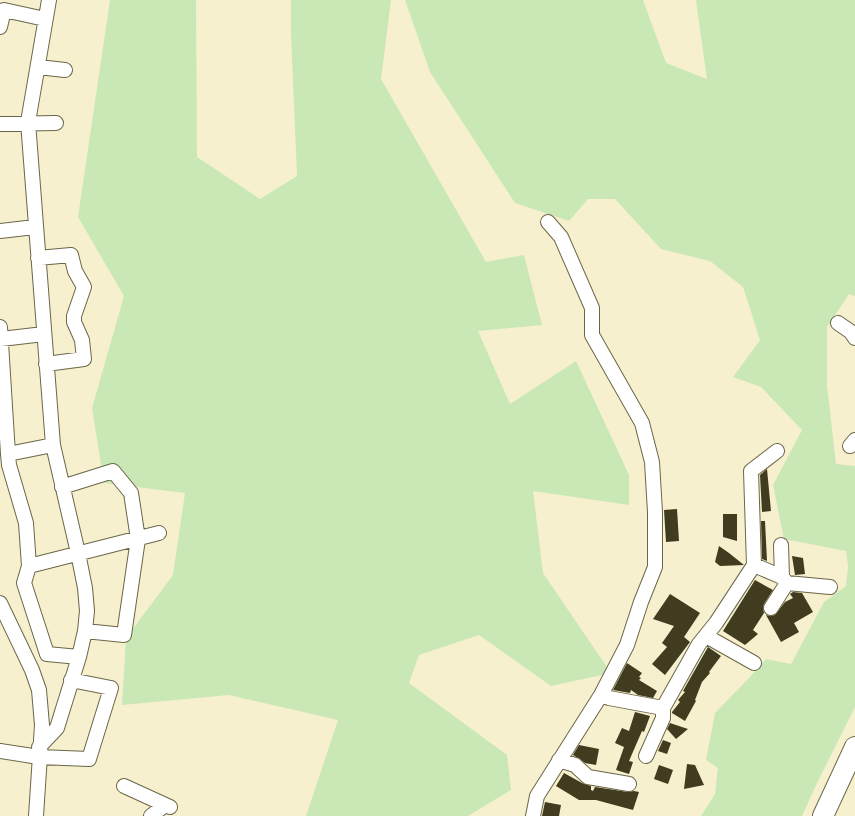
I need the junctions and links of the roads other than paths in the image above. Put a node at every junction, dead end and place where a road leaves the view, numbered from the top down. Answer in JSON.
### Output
{"nodes":[{"id":1,"x":49,"y":0,"type":"edge"},
{"id":2,"x":46,"y":19,"type":"junction"},
{"id":3,"x":0,"y":27,"type":"edge"},
{"id":4,"x":38,"y":67,"type":"junction"},
{"id":5,"x":65,"y":70,"type":"dead end"},
{"id":6,"x":28,"y":122,"type":"junction"},
{"id":7,"x":56,"y":123,"type":"dead end"},
{"id":8,"x":0,"y":124,"type":"edge"},
{"id":9,"x":548,"y":222,"type":"dead end"},
{"id":10,"x":35,"y":227,"type":"junction"},
{"id":11,"x":0,"y":231,"type":"edge"},
{"id":12,"x":38,"y":258,"type":"junction"},
{"id":13,"x":838,"y":323,"type":"dead end"},
{"id":14,"x":0,"y":333,"type":"edge"},
{"id":15,"x":44,"y":334,"type":"junction"},
{"id":16,"x":855,"y":338,"type":"edge"},
{"id":17,"x":46,"y":364,"type":"junction"},
{"id":18,"x":53,"y":445,"type":"junction"},
{"id":19,"x":777,"y":450,"type":"dead end"},
{"id":20,"x":8,"y":454,"type":"junction"},
{"id":21,"x":62,"y":487,"type":"junction"},
{"id":22,"x":159,"y":533,"type":"dead end"},
{"id":23,"x":138,"y":539,"type":"junction"},
{"id":24,"x":781,"y":545,"type":"dead end"},
{"id":25,"x":78,"y":553,"type":"junction"},
{"id":26,"x":754,"y":565,"type":"junction"},
{"id":27,"x":29,"y":566,"type":"junction"},
{"id":28,"x":785,"y":580,"type":"junction"},
{"id":29,"x":830,"y":587,"type":"dead end"},
{"id":30,"x":0,"y":603,"type":"edge"},
{"id":31,"x":771,"y":608,"type":"dead end"},
{"id":32,"x":85,"y":631,"type":"junction"},
{"id":33,"x":706,"y":636,"type":"junction"},
{"id":34,"x":78,"y":657,"type":"junction"},
{"id":35,"x":754,"y":663,"type":"dead end"},
{"id":36,"x":72,"y":680,"type":"junction"},
{"id":37,"x":601,"y":695,"type":"junction"},
{"id":38,"x":662,"y":708,"type":"junction"},
{"id":39,"x":855,"y":747,"type":"edge"},
{"id":40,"x":0,"y":751,"type":"edge"},
{"id":41,"x":39,"y":752,"type":"junction"},
{"id":42,"x":646,"y":756,"type":"dead end"},
{"id":43,"x":559,"y":760,"type":"junction"},
{"id":44,"x":855,"y":775,"type":"edge"},
{"id":45,"x":629,"y":784,"type":"dead end"},
{"id":46,"x":124,"y":786,"type":"dead end"},
{"id":47,"x":36,"y":816,"type":"edge"},
{"id":48,"x":151,"y":816,"type":"edge"},
{"id":49,"x":533,"y":816,"type":"edge"},
{"id":50,"x":823,"y":816,"type":"edge"},
{"id":51,"x":835,"y":816,"type":"edge"}],
"edges":[{"from":1,"to":2,"type":"street"},
{"from":2,"to":3,"type":"street"},
{"from":2,"to":4,"type":"street"},
{"from":4,"to":5,"type":"street"},
{"from":4,"to":6,"type":"street"},
{"from":6,"to":7,"type":"street"},
{"from":6,"to":8,"type":"street"},
{"from":6,"to":10,"type":"street"},
{"from":9,"to":37,"type":"street"},
{"from":10,"to":11,"type":"street"},
{"from":10,"to":12,"type":"street"},
{"from":12,"to":15,"type":"street"},
{"from":12,"to":17,"type":"street"},
{"from":13,"to":16,"type":"street"},
{"from":14,"to":15,"type":"street"},
{"from":14,"to":20,"type":"street"},
{"from":15,"to":17,"type":"street"},
{"from":17,"to":18,"type":"street"},
{"from":18,"to":20,"type":"street"},
{"from":18,"to":21,"type":"street"},
{"from":19,"to":26,"type":"street"},
{"from":20,"to":27,"type":"street"},
{"from":21,"to":23,"type":"street"},
{"from":21,"to":25,"type":"street"},
{"from":22,"to":23,"type":"street"},
{"from":23,"to":25,"type":"street"},
{"from":23,"to":32,"type":"street"},
{"from":24,"to":28,"type":"street"},
{"from":25,"to":27,"type":"street"},
{"from":25,"to":32,"type":"street"},
{"from":26,"to":28,"type":"street"},
{"from":26,"to":33,"type":"street"},
{"from":27,"to":34,"type":"street"},
{"from":28,"to":29,"type":"street"},
{"from":28,"to":31,"type":"street"},
{"from":30,"to":41,"type":"street"},
{"from":32,"to":34,"type":"street"},
{"from":33,"to":35,"type":"street"},
{"from":33,"to":38,"type":"street"},
{"from":34,"to":36,"type":"street"},
{"from":36,"to":41,"type":"street"},
{"from":36,"to":41,"type":"street"},
{"from":37,"to":38,"type":"street"},
{"from":37,"to":43,"type":"street"},
{"from":38,"to":42,"type":"street"},
{"from":39,"to":50,"type":"highway"},
{"from":40,"to":41,"type":"street"},
{"from":41,"to":47,"type":"street"},
{"from":43,"to":45,"type":"street"},
{"from":43,"to":49,"type":"street"},
{"from":44,"to":51,"type":"highway"},
{"from":46,"to":48,"type":"street"}]}
